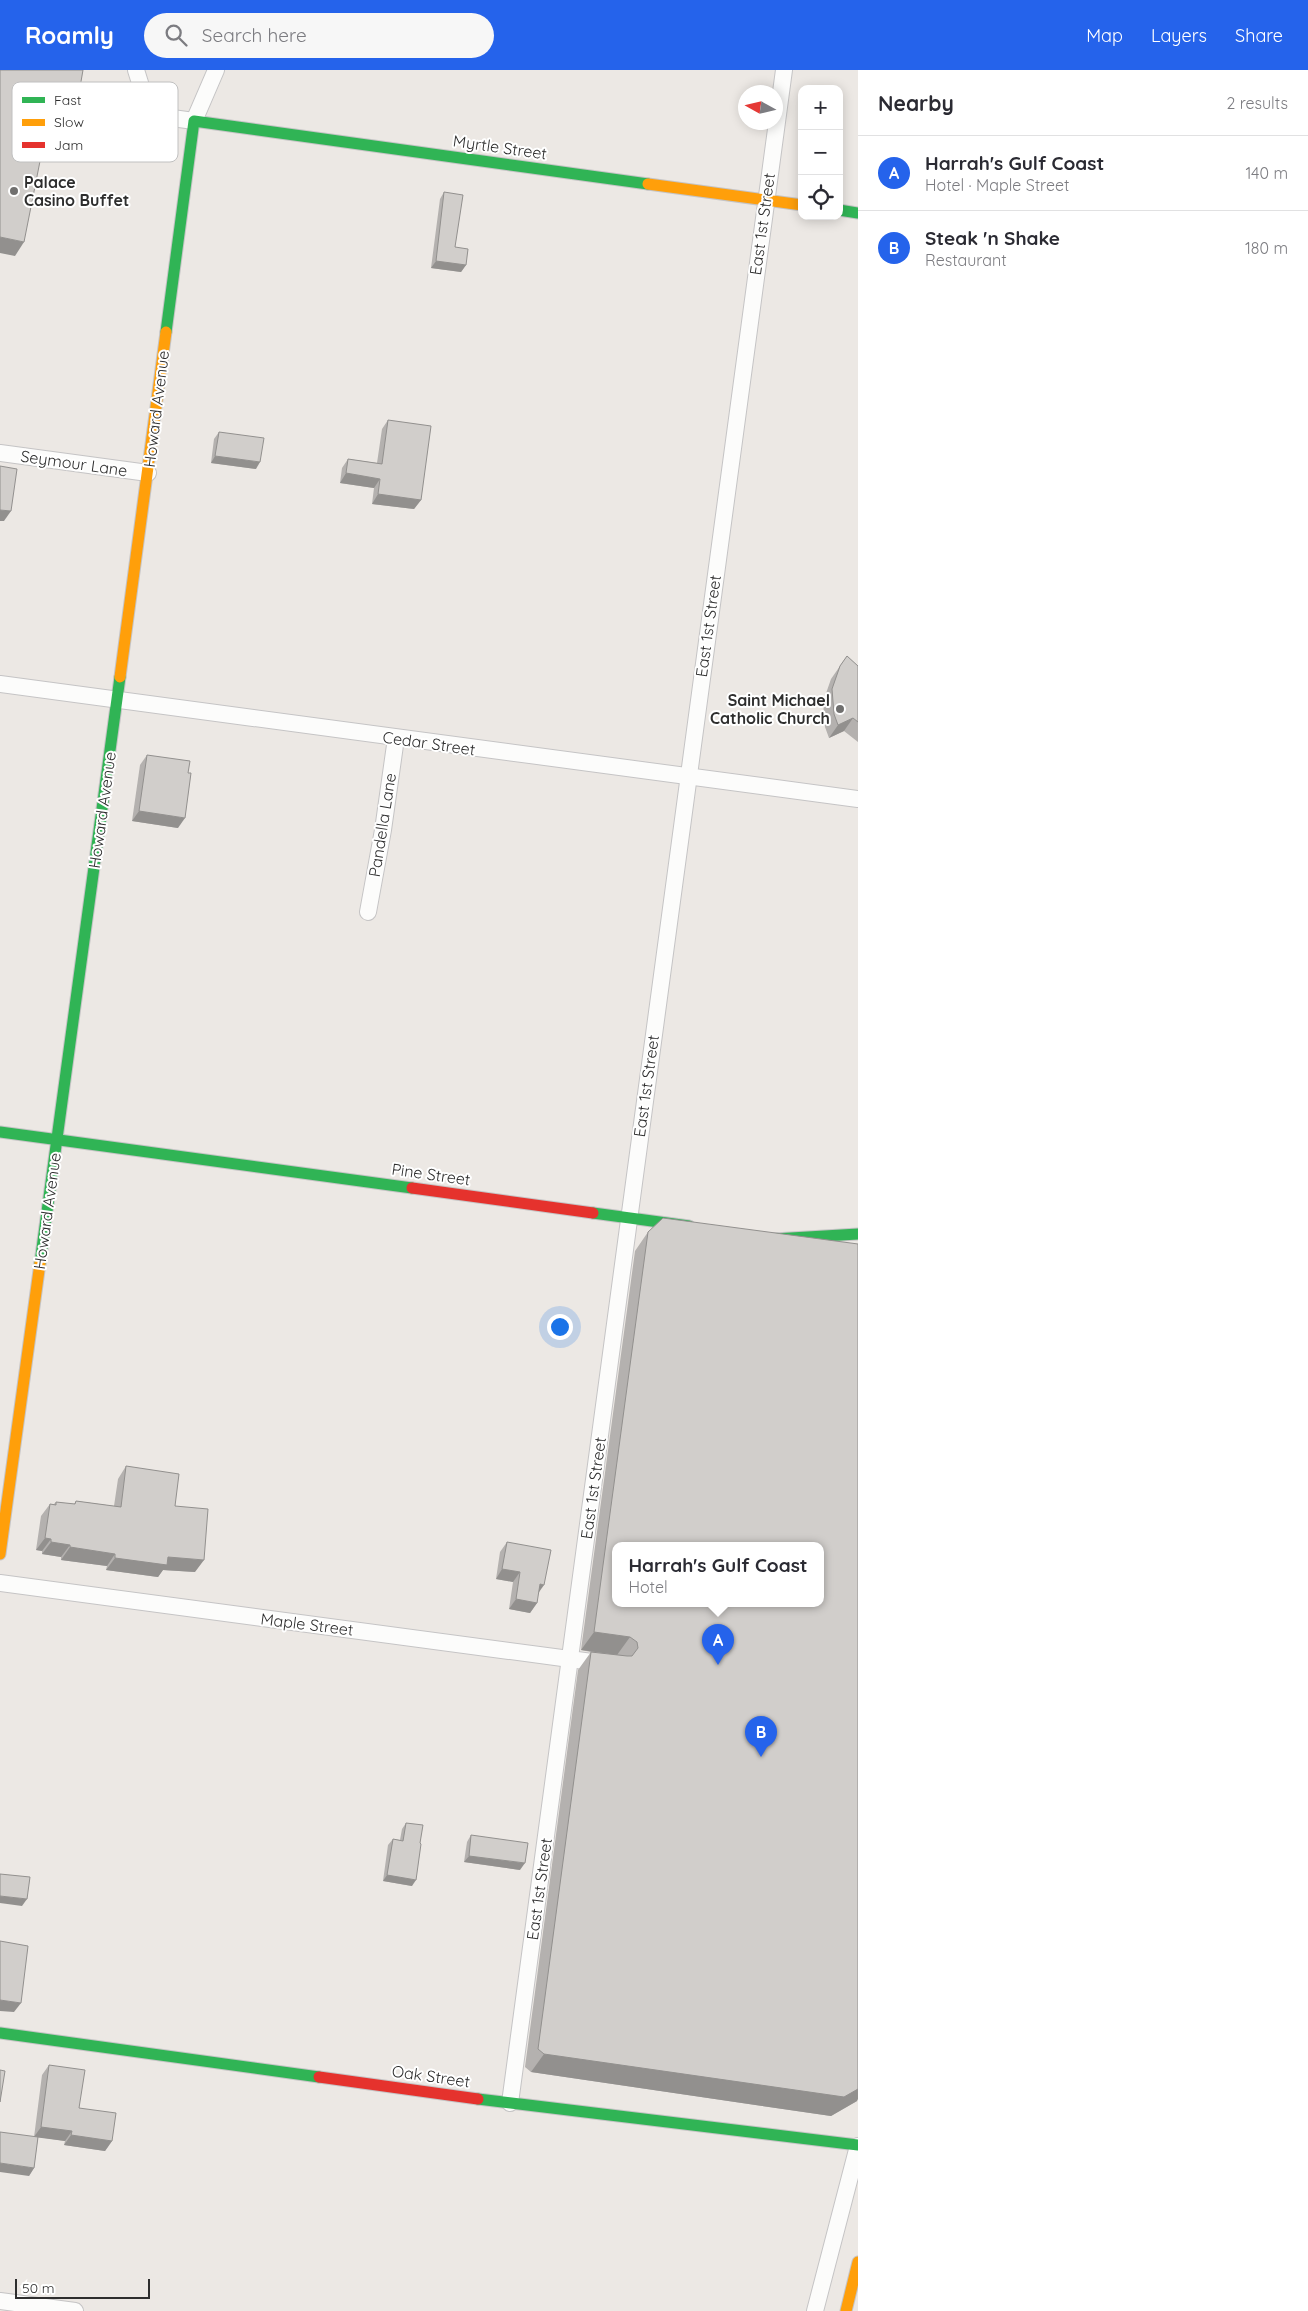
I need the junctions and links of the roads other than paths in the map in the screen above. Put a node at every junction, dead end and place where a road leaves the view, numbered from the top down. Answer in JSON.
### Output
{"nodes":[{"id":1,"x":136,"y":70,"type":"edge"},
{"id":2,"x":216,"y":70,"type":"edge"},
{"id":3,"x":784,"y":70,"type":"edge"},
{"id":4,"x":140,"y":82,"type":"edge"},
{"id":5,"x":178,"y":119,"type":"edge"},
{"id":6,"x":194,"y":121,"type":"junction"},
{"id":7,"x":765,"y":201,"type":"junction"},
{"id":8,"x":798,"y":205,"type":"edge"},
{"id":9,"x":843,"y":211,"type":"edge"},
{"id":10,"x":858,"y":213,"type":"edge"},
{"id":11,"x":0,"y":453,"type":"edge"},
{"id":12,"x":148,"y":473,"type":"junction"},
{"id":13,"x":0,"y":684,"type":"edge"},
{"id":14,"x":116,"y":700,"type":"junction"},
{"id":15,"x":396,"y":738,"type":"junction"},
{"id":16,"x":688,"y":778,"type":"junction"},
{"id":17,"x":858,"y":799,"type":"edge"},
{"id":18,"x":368,"y":912,"type":"dead end"},
{"id":19,"x":0,"y":1132,"type":"edge"},
{"id":20,"x":57,"y":1140,"type":"junction"},
{"id":21,"x":629,"y":1218,"type":"junction"},
{"id":22,"x":698,"y":1228,"type":"edge"},
{"id":23,"x":858,"y":1234,"type":"edge"},
{"id":24,"x":757,"y":1236,"type":"edge"},
{"id":25,"x":0,"y":1554,"type":"edge"},
{"id":26,"x":0,"y":1583,"type":"edge"},
{"id":27,"x":570,"y":1658,"type":"junction"},
{"id":28,"x":615,"y":1665,"type":"edge"},
{"id":29,"x":0,"y":2033,"type":"edge"},
{"id":30,"x":510,"y":2103,"type":"junction"},
{"id":31,"x":858,"y":2146,"type":"edge"},
{"id":32,"x":858,"y":2262,"type":"edge"},
{"id":33,"x":0,"y":2301,"type":"edge"},
{"id":34,"x":76,"y":2311,"type":"edge"},
{"id":35,"x":815,"y":2311,"type":"edge"},
{"id":36,"x":846,"y":2311,"type":"edge"}],
"edges":[{"from":1,"to":4,"type":"street"},
{"from":2,"to":6,"type":"street","name":"Howard Avenue"},
{"from":3,"to":7,"type":"street","name":"East 1st Street"},
{"from":5,"to":6,"type":"street"},
{"from":6,"to":7,"type":"main road","name":"Myrtle Street"},
{"from":6,"to":12,"type":"main road","name":"Howard Avenue"},
{"from":7,"to":8,"type":"main road","name":"Myrtle Street"},
{"from":7,"to":16,"type":"street","name":"East 1st Street"},
{"from":9,"to":10,"type":"main road"},
{"from":11,"to":12,"type":"street","name":"Seymour Lane"},
{"from":12,"to":14,"type":"main road","name":"Howard Avenue"},
{"from":13,"to":14,"type":"street","name":"Cedar Street"},
{"from":14,"to":15,"type":"street","name":"Cedar Street"},
{"from":14,"to":20,"type":"main road","name":"Howard Avenue"},
{"from":15,"to":16,"type":"street","name":"Cedar Street"},
{"from":15,"to":18,"type":"street","name":"Pandella Lane"},
{"from":16,"to":17,"type":"street","name":"Cedar Street"},
{"from":16,"to":21,"type":"street","name":"East 1st Street"},
{"from":19,"to":20,"type":"main road","name":"Pine Street"},
{"from":20,"to":21,"type":"main road","name":"Pine Street"},
{"from":20,"to":25,"type":"main road","name":"Howard Avenue"},
{"from":21,"to":22,"type":"main road","name":"Pine Street"},
{"from":21,"to":27,"type":"street","name":"East 1st Street"},
{"from":23,"to":24,"type":"main road"},
{"from":26,"to":27,"type":"street","name":"Maple Street"},
{"from":27,"to":28,"type":"street","name":"Maple Street"},
{"from":27,"to":30,"type":"street","name":"East 1st Street"},
{"from":29,"to":30,"type":"main road","name":"Oak Street"},
{"from":30,"to":31,"type":"main road","name":"Oak Street"},
{"from":31,"to":35,"type":"street"},
{"from":32,"to":36,"type":"main road"},
{"from":33,"to":34,"type":"street"}]}
